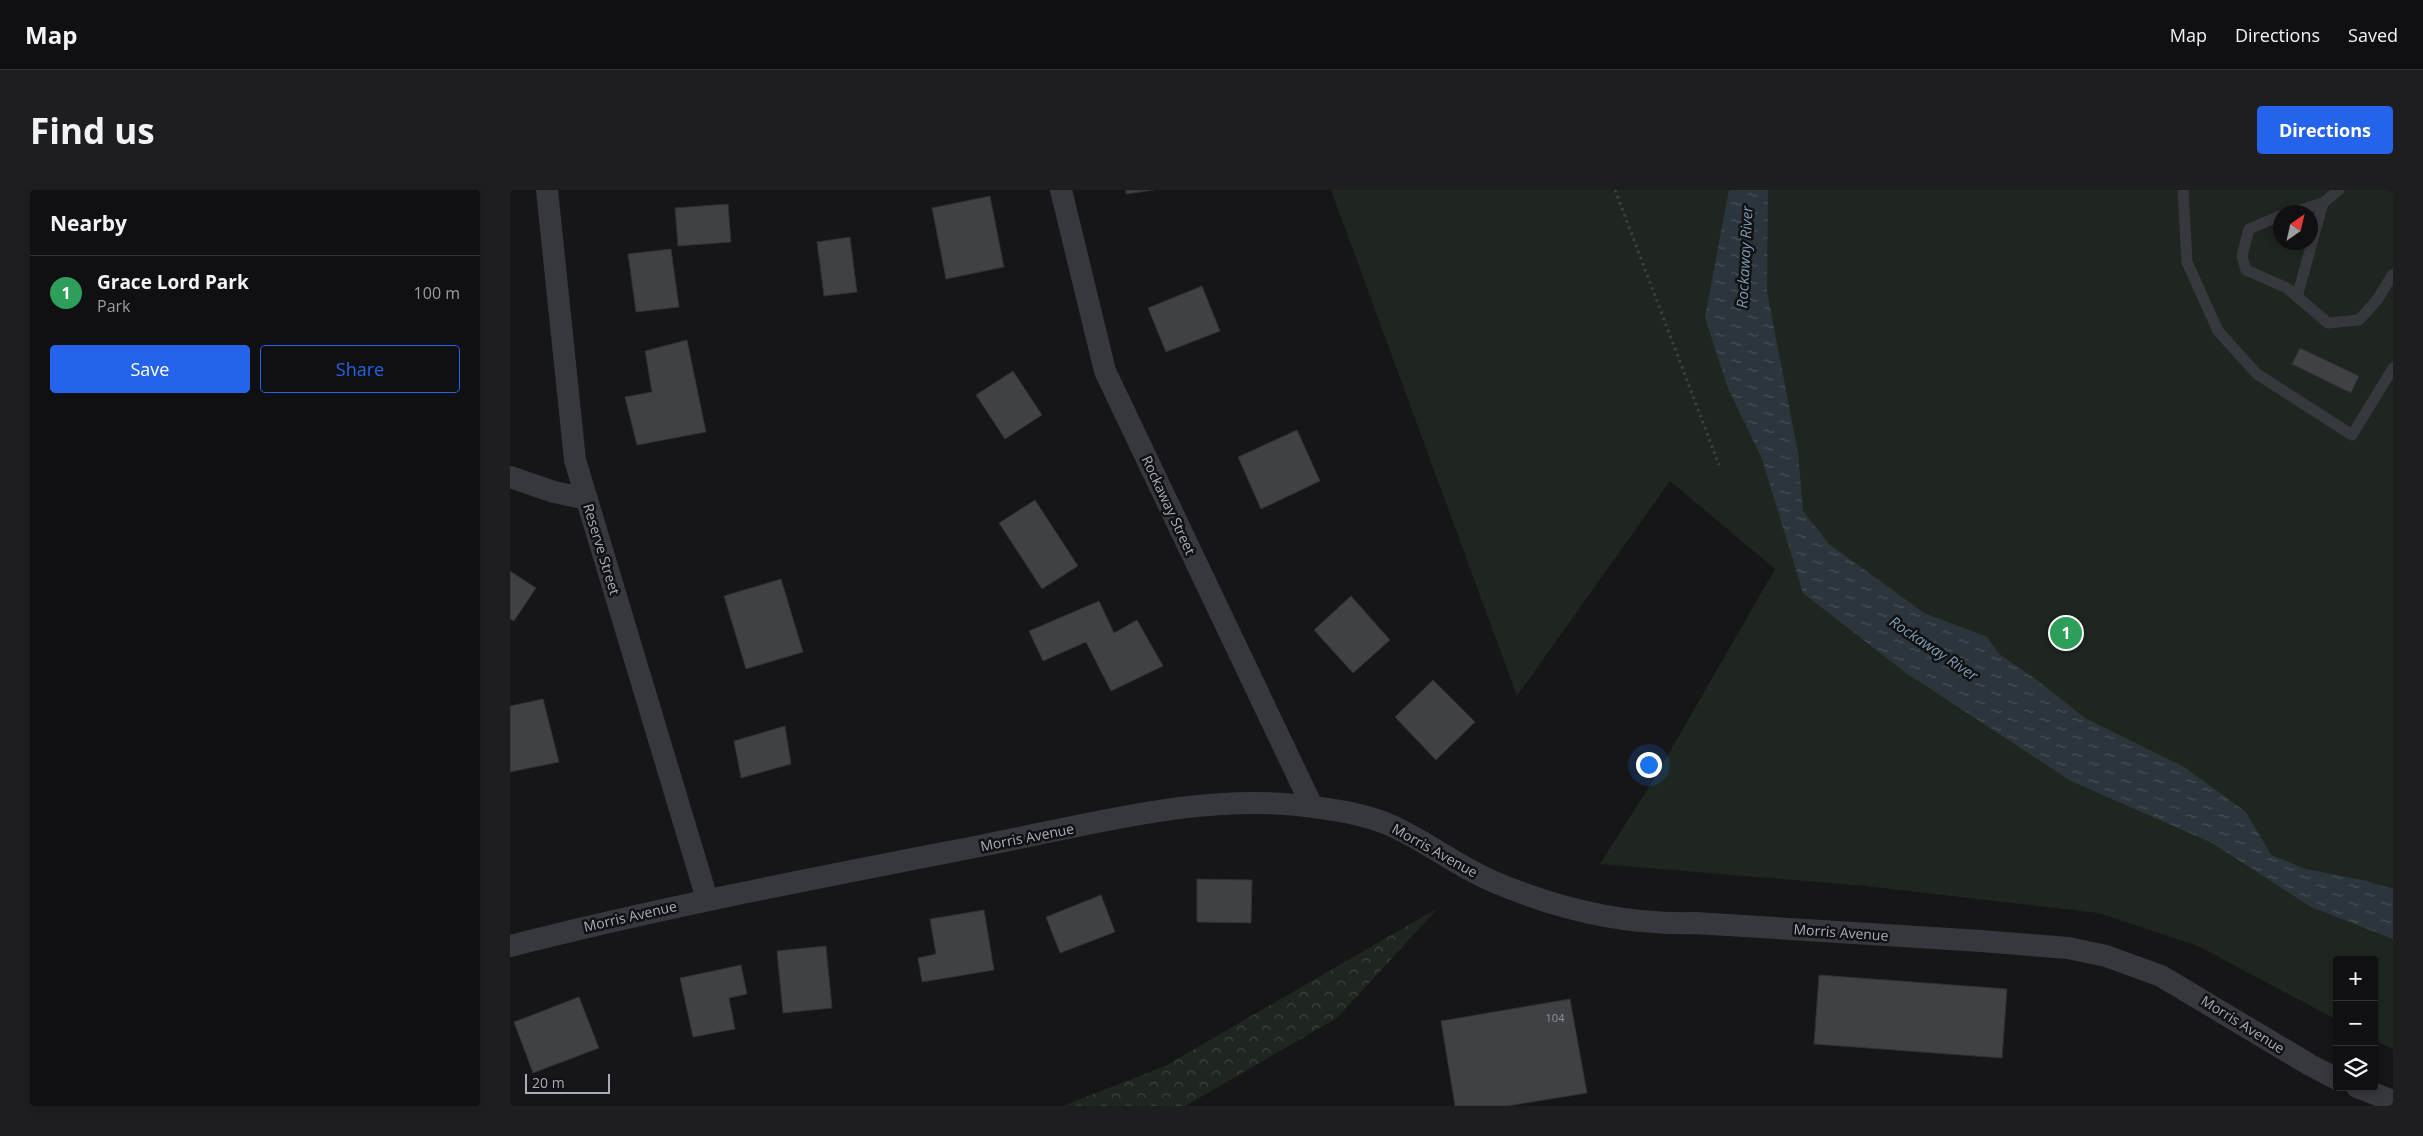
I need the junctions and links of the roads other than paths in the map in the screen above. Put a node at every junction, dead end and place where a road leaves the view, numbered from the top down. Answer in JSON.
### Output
{"nodes":[{"id":1,"x":547,"y":190,"type":"edge"},
{"id":2,"x":1061,"y":190,"type":"edge"},
{"id":3,"x":2183,"y":190,"type":"edge"},
{"id":4,"x":2339,"y":190,"type":"edge"},
{"id":5,"x":2323,"y":203,"type":"junction"},
{"id":6,"x":2316,"y":205,"type":"edge"},
{"id":7,"x":2273,"y":219,"type":"edge"},
{"id":8,"x":2393,"y":274,"type":"edge"},
{"id":9,"x":2297,"y":297,"type":"junction"},
{"id":10,"x":2393,"y":368,"type":"edge"},
{"id":11,"x":510,"y":477,"type":"edge"},
{"id":12,"x":587,"y":498,"type":"junction"},
{"id":13,"x":1312,"y":806,"type":"junction"},
{"id":14,"x":707,"y":899,"type":"junction"},
{"id":15,"x":510,"y":946,"type":"edge"},
{"id":16,"x":2333,"y":1076,"type":"edge"},
{"id":17,"x":2367,"y":1091,"type":"edge"},
{"id":18,"x":2393,"y":1101,"type":"edge"}],
"edges":[{"from":1,"to":12,"type":"street","name":"Reserve Street"},
{"from":2,"to":13,"type":"street","name":"Rockaway Street"},
{"from":3,"to":10,"type":"lane"},
{"from":4,"to":5,"type":"lane"},
{"from":5,"to":6,"type":"lane"},
{"from":5,"to":9,"type":"lane"},
{"from":7,"to":9,"type":"lane"},
{"from":8,"to":9,"type":"lane"},
{"from":11,"to":12,"type":"street"},
{"from":12,"to":14,"type":"street","name":"Reserve Street"},
{"from":13,"to":14,"type":"street","name":"Morris Avenue"},
{"from":13,"to":16,"type":"street","name":"Morris Avenue"},
{"from":14,"to":15,"type":"street","name":"Morris Avenue"},
{"from":17,"to":18,"type":"street"}]}
